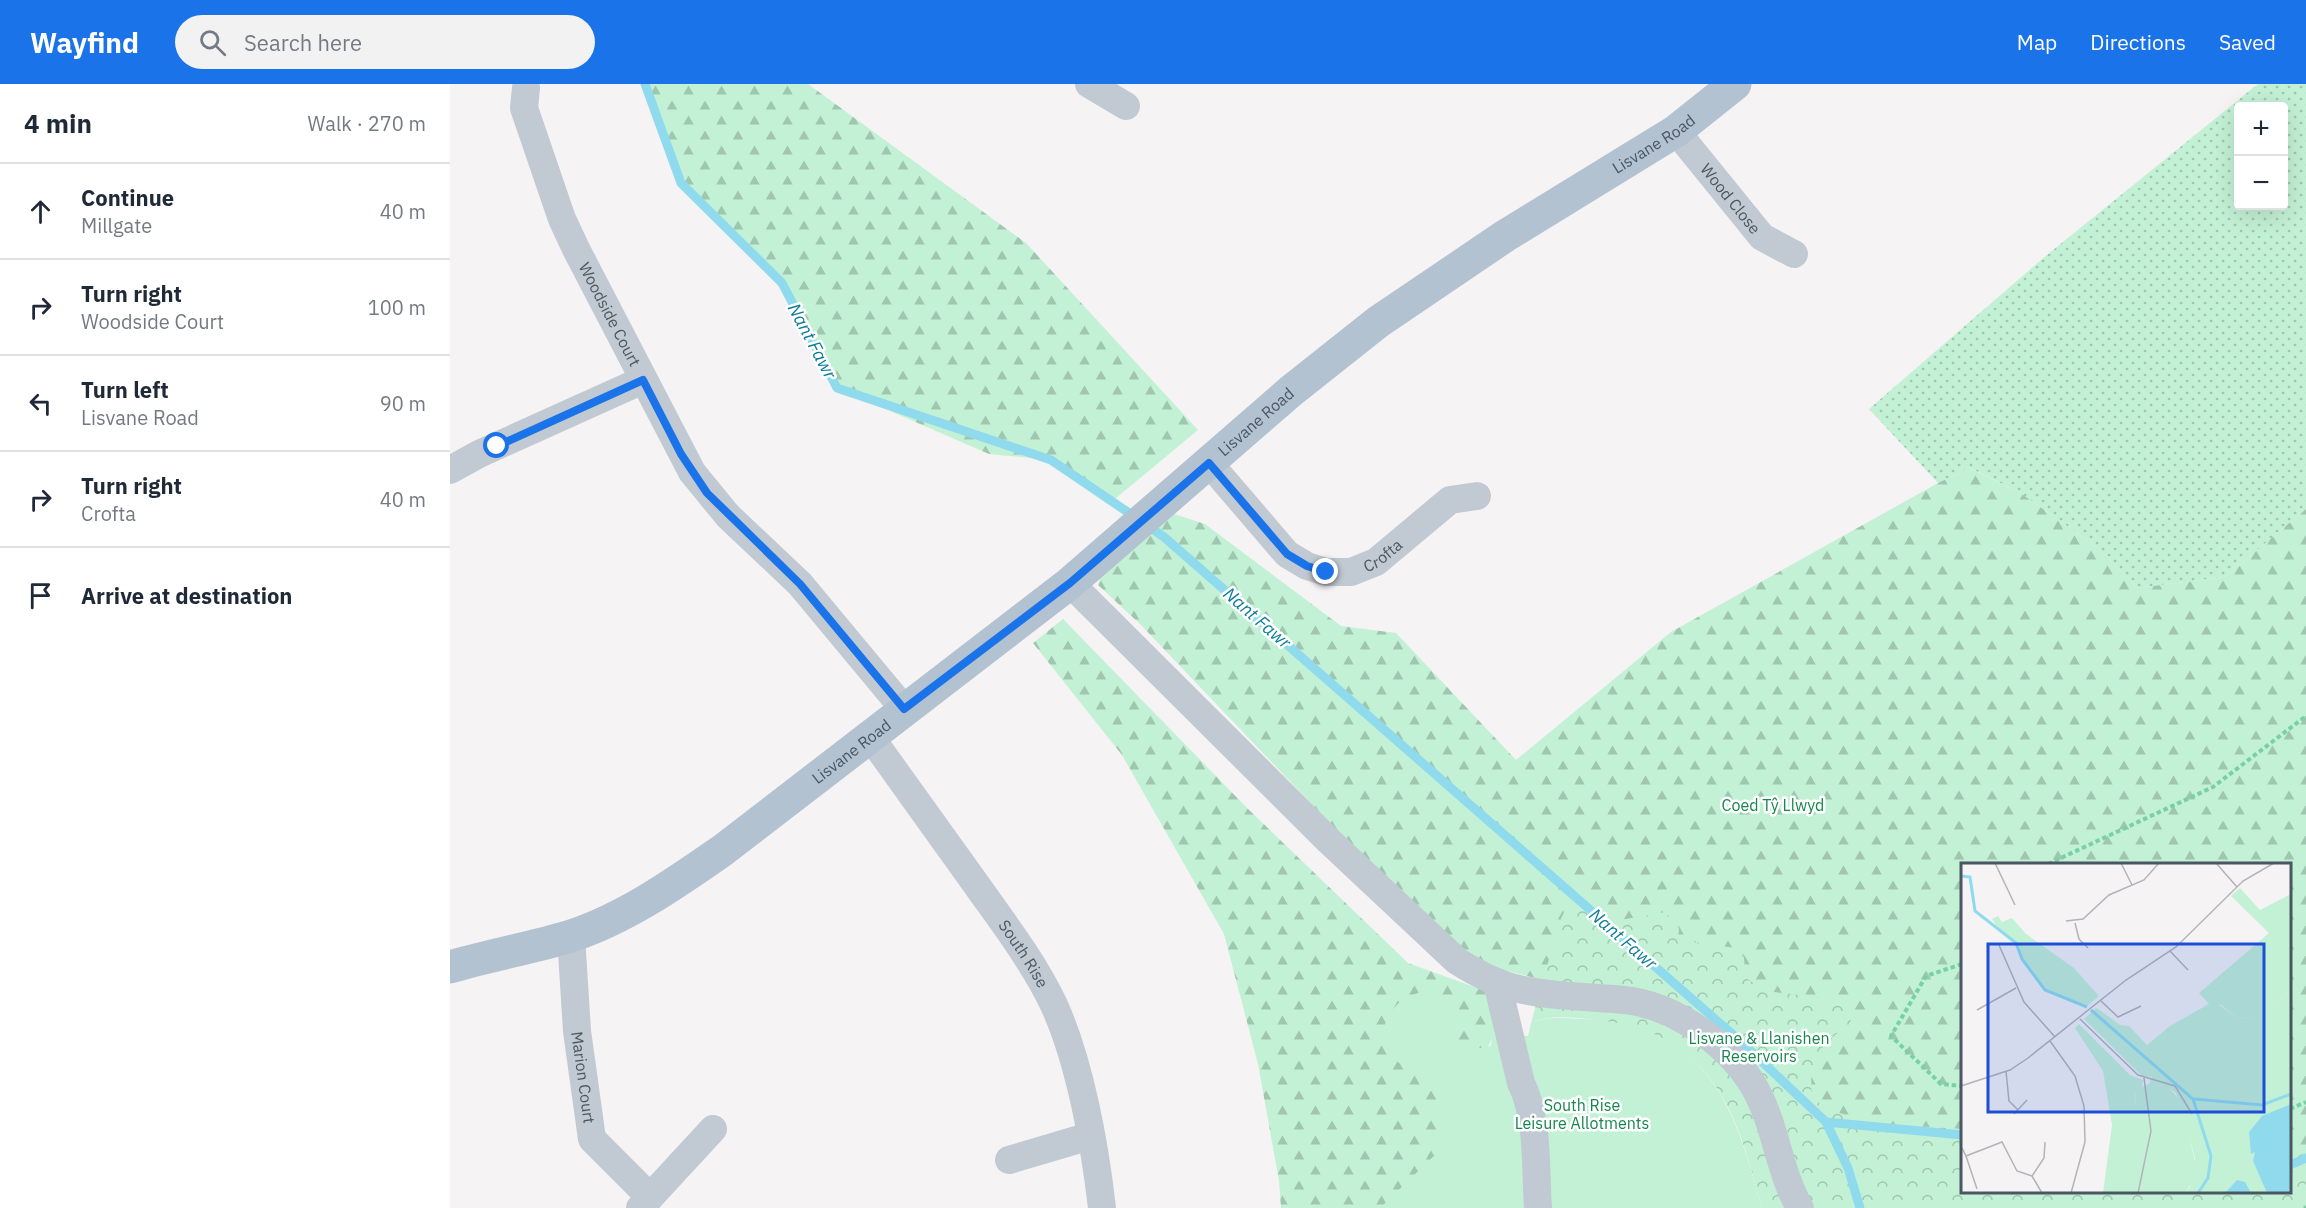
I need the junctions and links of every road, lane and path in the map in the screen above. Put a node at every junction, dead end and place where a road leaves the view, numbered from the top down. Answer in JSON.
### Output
{"nodes":[{"id":1,"x":1089,"y":84,"type":"edge"},
{"id":2,"x":1735,"y":84,"type":"edge"},
{"id":3,"x":526,"y":88,"type":"dead end"},
{"id":4,"x":1126,"y":106,"type":"dead end"},
{"id":5,"x":1676,"y":131,"type":"junction"},
{"id":6,"x":1794,"y":255,"type":"dead end"},
{"id":7,"x":643,"y":380,"type":"junction"},
{"id":8,"x":1209,"y":463,"type":"junction"},
{"id":9,"x":450,"y":470,"type":"edge"},
{"id":10,"x":1477,"y":496,"type":"dead end"},
{"id":11,"x":1070,"y":583,"type":"junction"},
{"id":12,"x":904,"y":709,"type":"junction"},
{"id":13,"x":2306,"y":716,"type":"edge"},
{"id":14,"x":869,"y":735,"type":"junction"},
{"id":15,"x":2050,"y":863,"type":"edge"},
{"id":16,"x":571,"y":936,"type":"junction"},
{"id":17,"x":1961,"y":964,"type":"edge"},
{"id":18,"x":450,"y":967,"type":"edge"},
{"id":19,"x":1497,"y":982,"type":"junction"},
{"id":20,"x":1961,"y":1086,"type":"edge"},
{"id":21,"x":2306,"y":1102,"type":"edge"},
{"id":22,"x":2291,"y":1108,"type":"edge"},
{"id":23,"x":713,"y":1129,"type":"dead end"},
{"id":24,"x":1090,"y":1136,"type":"junction"},
{"id":25,"x":1009,"y":1160,"type":"dead end"},
{"id":26,"x":645,"y":1203,"type":"edge"},
{"id":27,"x":1102,"y":1208,"type":"edge"},
{"id":28,"x":1538,"y":1208,"type":"edge"},
{"id":29,"x":1800,"y":1208,"type":"edge"}],
"edges":[{"from":1,"to":4,"type":"street"},
{"from":2,"to":5,"type":"main road","name":"Lisvane Road"},
{"from":3,"to":7,"type":"street","name":"Woodside Court"},
{"from":5,"to":6,"type":"street","name":"Wood Close"},
{"from":5,"to":8,"type":"main road","name":"Lisvane Road"},
{"from":7,"to":9,"type":"street"},
{"from":7,"to":12,"type":"street","name":"Woodside Court"},
{"from":8,"to":10,"type":"street","name":"Crofta"},
{"from":8,"to":11,"type":"main road","name":"Lisvane Road"},
{"from":11,"to":12,"type":"main road","name":"Lisvane Road"},
{"from":11,"to":19,"type":"street"},
{"from":12,"to":14,"type":"main road","name":"Lisvane Road"},
{"from":13,"to":15,"type":"path"},
{"from":14,"to":16,"type":"main road","name":"Lisvane Road"},
{"from":14,"to":24,"type":"street","name":"South Rise"},
{"from":16,"to":18,"type":"main road","name":"Lisvane Road"},
{"from":16,"to":26,"type":"street","name":"Marion Court"},
{"from":17,"to":20,"type":"path"},
{"from":19,"to":28,"type":"street"},
{"from":19,"to":29,"type":"street"},
{"from":21,"to":22,"type":"path"},
{"from":23,"to":26,"type":"street","name":"Marion Court"},
{"from":24,"to":25,"type":"street"},
{"from":24,"to":27,"type":"street","name":"South Rise"}]}
